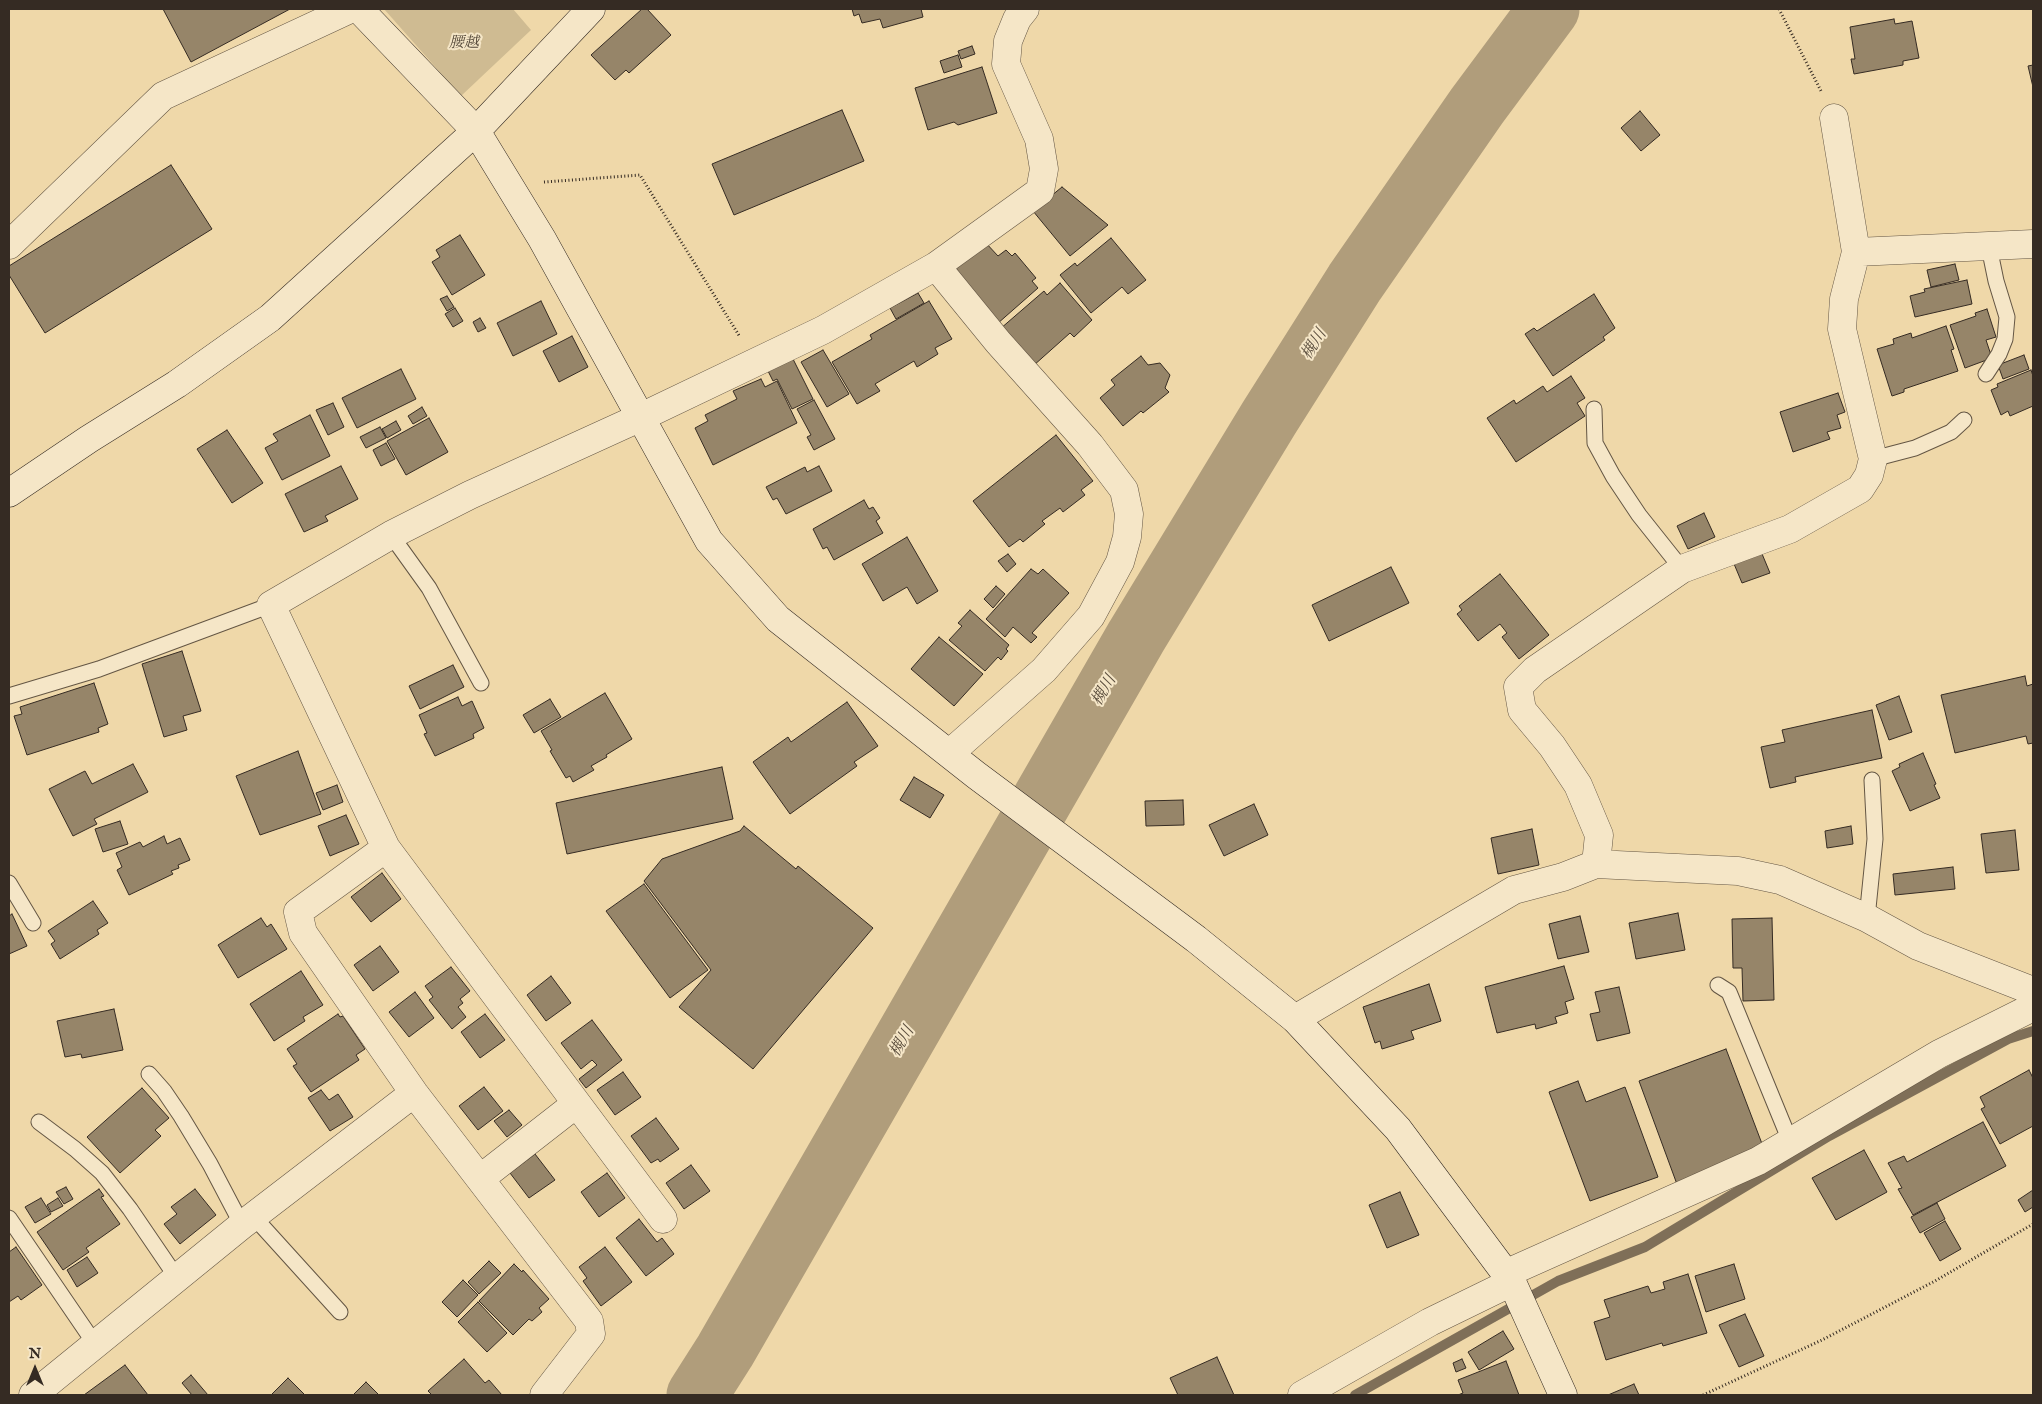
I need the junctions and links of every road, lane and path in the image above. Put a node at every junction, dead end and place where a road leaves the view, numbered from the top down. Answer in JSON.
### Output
{"nodes":[{"id":1,"x":350,"y":9,"type":"edge"},
{"id":2,"x":359,"y":9,"type":"edge"},
{"id":3,"x":590,"y":9,"type":"edge"},
{"id":4,"x":1025,"y":9,"type":"edge"},
{"id":5,"x":1779,"y":9,"type":"edge"},
{"id":6,"x":1834,"y":118,"type":"joint"},
{"id":7,"x":476,"y":131,"type":"junction"},
{"id":8,"x":541,"y":182,"type":"dead end"},
{"id":9,"x":2033,"y":244,"type":"edge"},
{"id":10,"x":9,"y":245,"type":"edge"},
{"id":11,"x":1989,"y":247,"type":"junction"},
{"id":12,"x":1856,"y":252,"type":"junction"},
{"id":13,"x":936,"y":266,"type":"junction"},
{"id":14,"x":756,"y":362,"type":"junction"},
{"id":15,"x":1986,"y":374,"type":"dead end"},
{"id":16,"x":1594,"y":409,"type":"dead end"},
{"id":17,"x":639,"y":418,"type":"junction"},
{"id":18,"x":1964,"y":420,"type":"dead end"},
{"id":19,"x":1873,"y":459,"type":"junction"},
{"id":20,"x":9,"y":493,"type":"edge"},
{"id":21,"x":391,"y":535,"type":"junction"},
{"id":22,"x":1682,"y":569,"type":"junction"},
{"id":23,"x":271,"y":605,"type":"junction"},
{"id":24,"x":481,"y":683,"type":"dead end"},
{"id":25,"x":9,"y":696,"type":"edge"},
{"id":26,"x":950,"y":754,"type":"junction"},
{"id":27,"x":1872,"y":780,"type":"dead end"},
{"id":28,"x":386,"y":848,"type":"junction"},
{"id":29,"x":1596,"y":864,"type":"junction"},
{"id":30,"x":9,"y":883,"type":"edge"},
{"id":31,"x":1867,"y":918,"type":"junction"},
{"id":32,"x":33,"y":924,"type":"dead end"},
{"id":33,"x":1718,"y":985,"type":"dead end"},
{"id":34,"x":2033,"y":991,"type":"edge"},
{"id":35,"x":2033,"y":1008,"type":"edge"},
{"id":36,"x":1295,"y":1019,"type":"junction"},
{"id":37,"x":148,"y":1074,"type":"dead end"},
{"id":38,"x":414,"y":1093,"type":"junction"},
{"id":39,"x":576,"y":1104,"type":"junction"},
{"id":40,"x":39,"y":1122,"type":"dead end"},
{"id":41,"x":1790,"y":1141,"type":"junction"},
{"id":42,"x":481,"y":1178,"type":"junction"},
{"id":43,"x":9,"y":1218,"type":"edge"},
{"id":44,"x":663,"y":1219,"type":"dead end"},
{"id":45,"x":247,"y":1221,"type":"junction"},
{"id":46,"x":2033,"y":1224,"type":"edge"},
{"id":47,"x":177,"y":1278,"type":"junction"},
{"id":48,"x":1508,"y":1278,"type":"junction"},
{"id":49,"x":340,"y":1312,"type":"dead end"},
{"id":50,"x":95,"y":1344,"type":"junction"},
{"id":51,"x":43,"y":1392,"type":"edge"},
{"id":52,"x":544,"y":1395,"type":"edge"},
{"id":53,"x":1302,"y":1395,"type":"edge"},
{"id":54,"x":1563,"y":1395,"type":"edge"},
{"id":55,"x":1703,"y":1395,"type":"edge"}],
"edges":[{"from":1,"to":10,"type":"street"},
{"from":2,"to":7,"type":"street"},
{"from":3,"to":7,"type":"street"},
{"from":4,"to":13,"type":"street"},
{"from":5,"to":6,"type":"path"},
{"from":6,"to":12,"type":"street"},
{"from":7,"to":17,"type":"street"},
{"from":7,"to":20,"type":"street"},
{"from":8,"to":14,"type":"path"},
{"from":9,"to":11,"type":"street"},
{"from":11,"to":12,"type":"street"},
{"from":11,"to":15,"type":"lane"},
{"from":12,"to":19,"type":"street"},
{"from":13,"to":14,"type":"street"},
{"from":13,"to":26,"type":"street"},
{"from":14,"to":17,"type":"street"},
{"from":16,"to":22,"type":"lane"},
{"from":17,"to":21,"type":"street"},
{"from":17,"to":26,"type":"street"},
{"from":18,"to":19,"type":"lane"},
{"from":19,"to":22,"type":"street"},
{"from":21,"to":23,"type":"street"},
{"from":21,"to":24,"type":"lane"},
{"from":22,"to":29,"type":"street"},
{"from":23,"to":25,"type":"lane"},
{"from":23,"to":28,"type":"street"},
{"from":26,"to":36,"type":"street"},
{"from":27,"to":31,"type":"lane"},
{"from":28,"to":38,"type":"street"},
{"from":28,"to":39,"type":"street"},
{"from":29,"to":31,"type":"street"},
{"from":29,"to":36,"type":"street"},
{"from":30,"to":32,"type":"lane"},
{"from":31,"to":34,"type":"street"},
{"from":33,"to":41,"type":"lane"},
{"from":35,"to":41,"type":"street"},
{"from":36,"to":48,"type":"street"},
{"from":37,"to":45,"type":"lane"},
{"from":38,"to":42,"type":"street"},
{"from":38,"to":45,"type":"street"},
{"from":39,"to":42,"type":"street"},
{"from":39,"to":44,"type":"street"},
{"from":40,"to":47,"type":"lane"},
{"from":41,"to":48,"type":"street"},
{"from":42,"to":52,"type":"street"},
{"from":43,"to":50,"type":"lane"},
{"from":45,"to":47,"type":"street"},
{"from":45,"to":49,"type":"lane"},
{"from":46,"to":55,"type":"path"},
{"from":47,"to":50,"type":"street"},
{"from":48,"to":53,"type":"street"},
{"from":48,"to":54,"type":"street"},
{"from":50,"to":51,"type":"street"}]}
